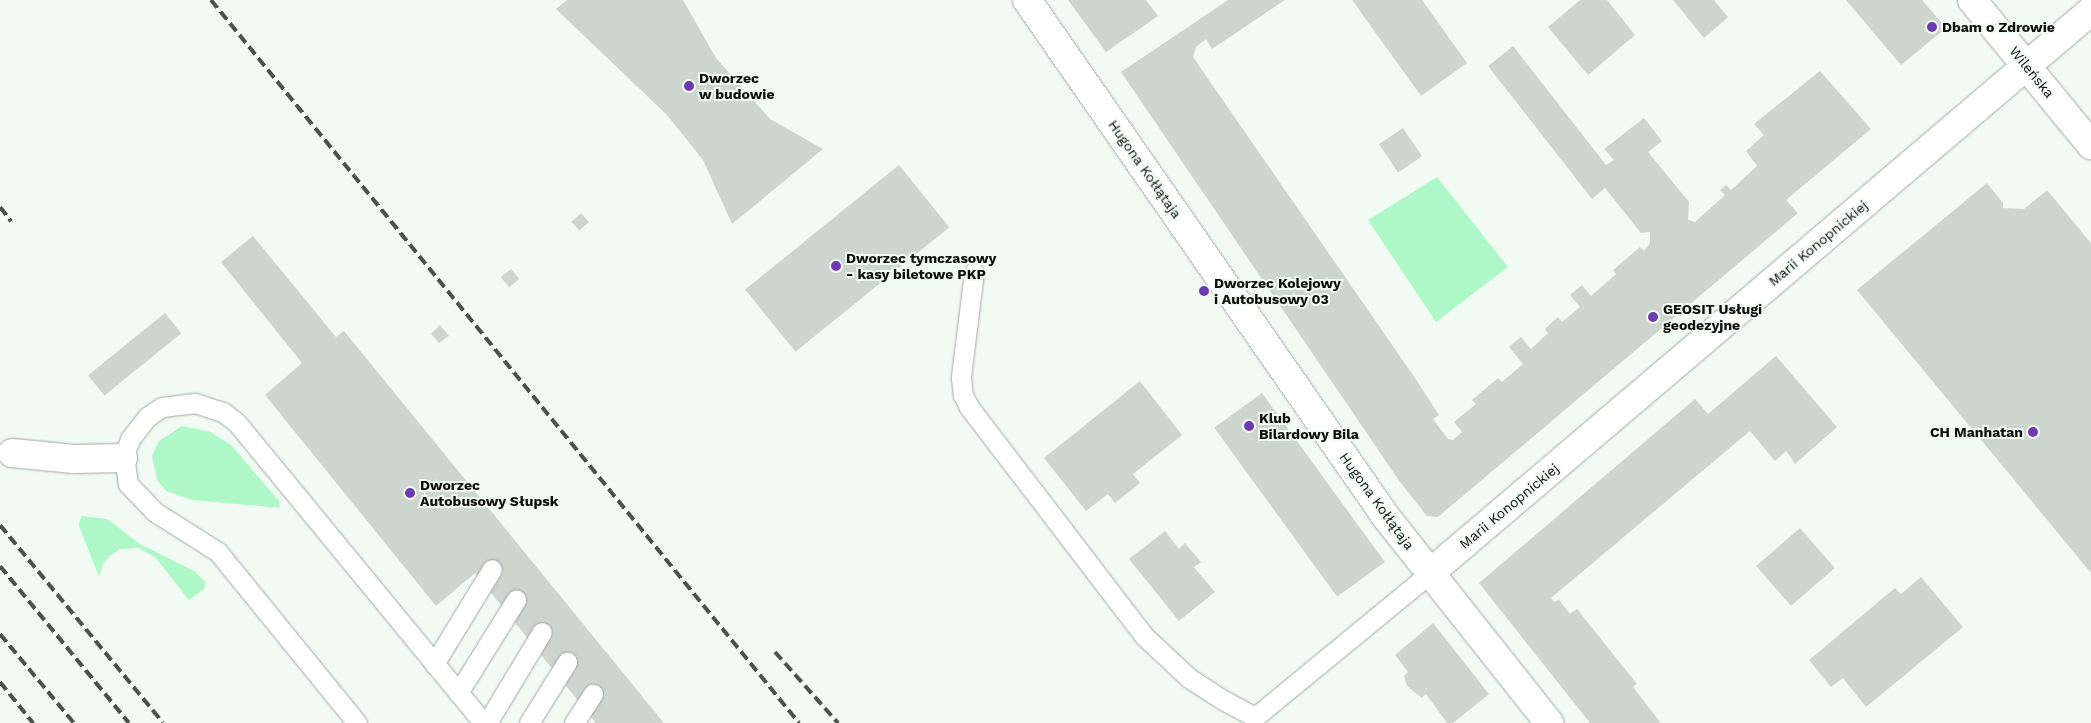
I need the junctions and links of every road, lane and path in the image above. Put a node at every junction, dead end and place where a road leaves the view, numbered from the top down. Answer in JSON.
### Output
{"nodes":[{"id":1,"x":1027,"y":0,"type":"edge"},
{"id":2,"x":1972,"y":0,"type":"edge"},
{"id":3,"x":2091,"y":11,"type":"edge"},
{"id":4,"x":2027,"y":66,"type":"junction"},
{"id":5,"x":2091,"y":144,"type":"edge"},
{"id":6,"x":974,"y":272,"type":"dead end"},
{"id":7,"x":12,"y":453,"type":"dead end"},
{"id":8,"x":124,"y":458,"type":"junction"},
{"id":9,"x":492,"y":569,"type":"dead end"},
{"id":10,"x":1430,"y":573,"type":"junction"},
{"id":11,"x":516,"y":600,"type":"dead end"},
{"id":12,"x":542,"y":632,"type":"dead end"},
{"id":13,"x":567,"y":662,"type":"dead end"},
{"id":14,"x":434,"y":664,"type":"junction"},
{"id":15,"x":458,"y":693,"type":"junction"},
{"id":16,"x":592,"y":694,"type":"dead end"},
{"id":17,"x":1257,"y":720,"type":"edge"},
{"id":18,"x":357,"y":723,"type":"edge"},
{"id":19,"x":483,"y":723,"type":"edge"},
{"id":20,"x":487,"y":723,"type":"edge"},
{"id":21,"x":529,"y":723,"type":"edge"},
{"id":22,"x":574,"y":723,"type":"edge"},
{"id":23,"x":1549,"y":723,"type":"edge"}],
"edges":[{"from":1,"to":10,"type":"street","name":"Hugona Kołłątaja"},
{"from":2,"to":4,"type":"street","name":"Wileńska"},
{"from":3,"to":4,"type":"street","name":"Marii Konopnickiej"},
{"from":4,"to":5,"type":"street","name":"Wileńska"},
{"from":4,"to":10,"type":"street","name":"Marii Konopnickiej"},
{"from":6,"to":17,"type":"lane"},
{"from":7,"to":8,"type":"street"},
{"from":8,"to":14,"type":"lane"},
{"from":8,"to":18,"type":"lane"},
{"from":9,"to":14,"type":"lane"},
{"from":10,"to":17,"type":"lane"},
{"from":10,"to":23,"type":"street","name":"Hugona Kołłątaja"},
{"from":11,"to":15,"type":"lane"},
{"from":12,"to":20,"type":"lane"},
{"from":13,"to":21,"type":"lane"},
{"from":14,"to":15,"type":"lane"},
{"from":15,"to":19,"type":"lane"},
{"from":16,"to":22,"type":"lane"}]}
